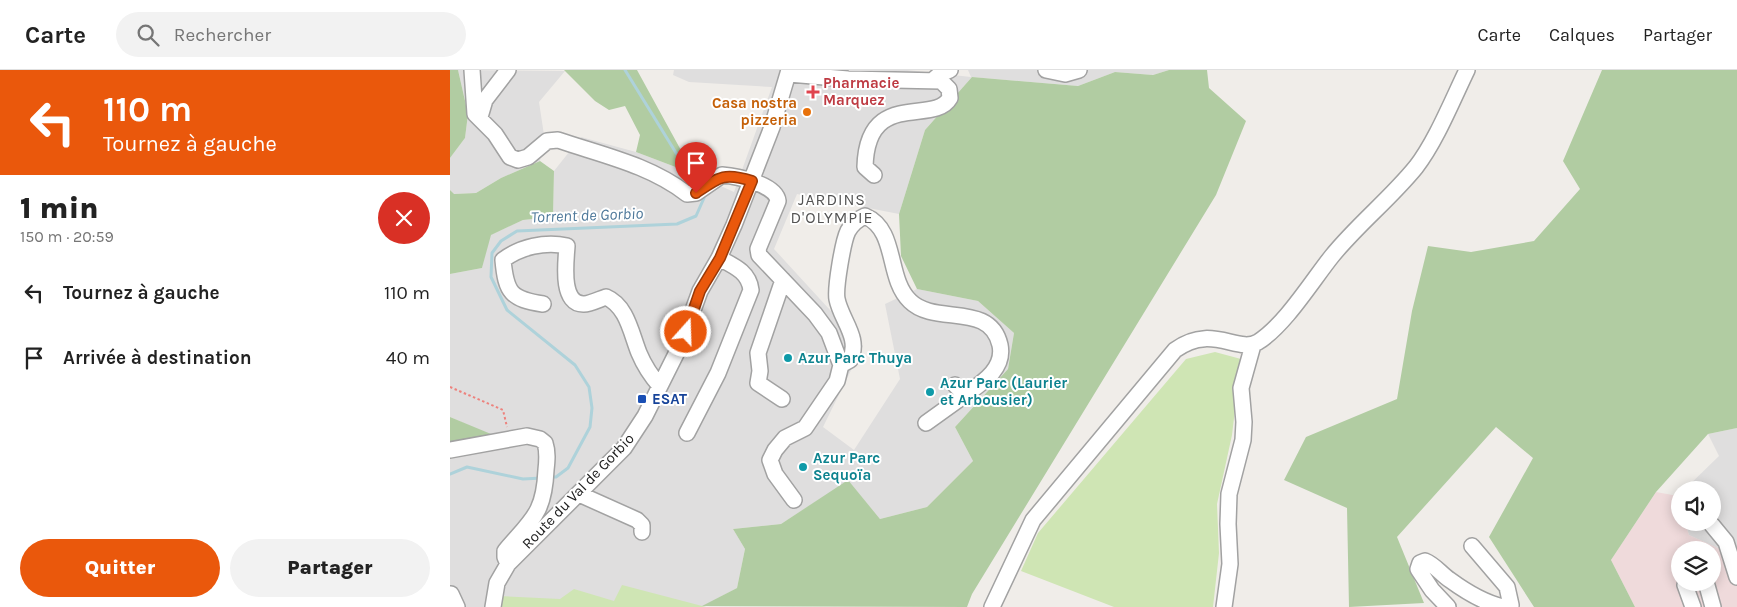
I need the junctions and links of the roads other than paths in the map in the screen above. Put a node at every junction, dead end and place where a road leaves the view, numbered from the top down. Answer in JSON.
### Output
{"nodes":[{"id":1,"x":472,"y":70,"type":"edge"},
{"id":2,"x":508,"y":70,"type":"edge"},
{"id":3,"x":950,"y":70,"type":"edge"},
{"id":4,"x":1046,"y":70,"type":"edge"},
{"id":5,"x":1079,"y":70,"type":"edge"},
{"id":6,"x":1467,"y":70,"type":"edge"},
{"id":7,"x":789,"y":72,"type":"edge"},
{"id":8,"x":932,"y":81,"type":"junction"},
{"id":9,"x":480,"y":120,"type":"junction"},
{"id":10,"x":874,"y":176,"type":"dead end"},
{"id":11,"x":752,"y":181,"type":"junction"},
{"id":12,"x":720,"y":258,"type":"junction"},
{"id":13,"x":783,"y":280,"type":"junction"},
{"id":14,"x":543,"y":304,"type":"dead end"},
{"id":15,"x":1253,"y":345,"type":"junction"},
{"id":16,"x":841,"y":364,"type":"junction"},
{"id":17,"x":660,"y":386,"type":"junction"},
{"id":18,"x":782,"y":400,"type":"dead end"},
{"id":19,"x":926,"y":423,"type":"dead end"},
{"id":20,"x":686,"y":433,"type":"dead end"},
{"id":21,"x":450,"y":450,"type":"edge"},
{"id":22,"x":579,"y":494,"type":"junction"},
{"id":23,"x":794,"y":500,"type":"dead end"},
{"id":24,"x":1717,"y":531,"type":"edge"},
{"id":25,"x":642,"y":532,"type":"dead end"},
{"id":26,"x":1472,"y":546,"type":"dead end"},
{"id":27,"x":508,"y":564,"type":"junction"},
{"id":28,"x":1737,"y":577,"type":"edge"},
{"id":29,"x":1687,"y":591,"type":"edge"},
{"id":30,"x":1709,"y":591,"type":"edge"},
{"id":31,"x":494,"y":607,"type":"edge"},
{"id":32,"x":992,"y":607,"type":"edge"},
{"id":33,"x":1224,"y":607,"type":"edge"},
{"id":34,"x":1448,"y":607,"type":"edge"},
{"id":35,"x":1505,"y":607,"type":"edge"},
{"id":36,"x":1693,"y":607,"type":"edge"},
{"id":37,"x":1713,"y":607,"type":"edge"}],
"edges":[{"from":1,"to":9,"type":"street"},
{"from":2,"to":9,"type":"street"},
{"from":3,"to":8,"type":"street"},
{"from":4,"to":5,"type":"street"},
{"from":6,"to":15,"type":"street"},
{"from":7,"to":8,"type":"street"},
{"from":7,"to":11,"type":"street","name":"Route du Val de Gorbio"},
{"from":8,"to":10,"type":"street"},
{"from":9,"to":11,"type":"street"},
{"from":11,"to":12,"type":"street","name":"Route du Val de Gorbio"},
{"from":11,"to":13,"type":"street"},
{"from":12,"to":17,"type":"street","name":"Route du Val de Gorbio"},
{"from":12,"to":20,"type":"street"},
{"from":13,"to":16,"type":"street"},
{"from":13,"to":18,"type":"street"},
{"from":14,"to":17,"type":"street"},
{"from":15,"to":32,"type":"street"},
{"from":15,"to":33,"type":"street"},
{"from":16,"to":19,"type":"street"},
{"from":16,"to":23,"type":"street"},
{"from":17,"to":22,"type":"street","name":"Route du Val de Gorbio"},
{"from":21,"to":27,"type":"street"},
{"from":22,"to":25,"type":"street"},
{"from":22,"to":27,"type":"street","name":"Route du Val de Gorbio"},
{"from":24,"to":28,"type":"street"},
{"from":26,"to":35,"type":"street"},
{"from":27,"to":31,"type":"street","name":"Route du Val de Gorbio"},
{"from":29,"to":36,"type":"street"},
{"from":30,"to":37,"type":"street"},
{"from":34,"to":35,"type":"street"}]}
